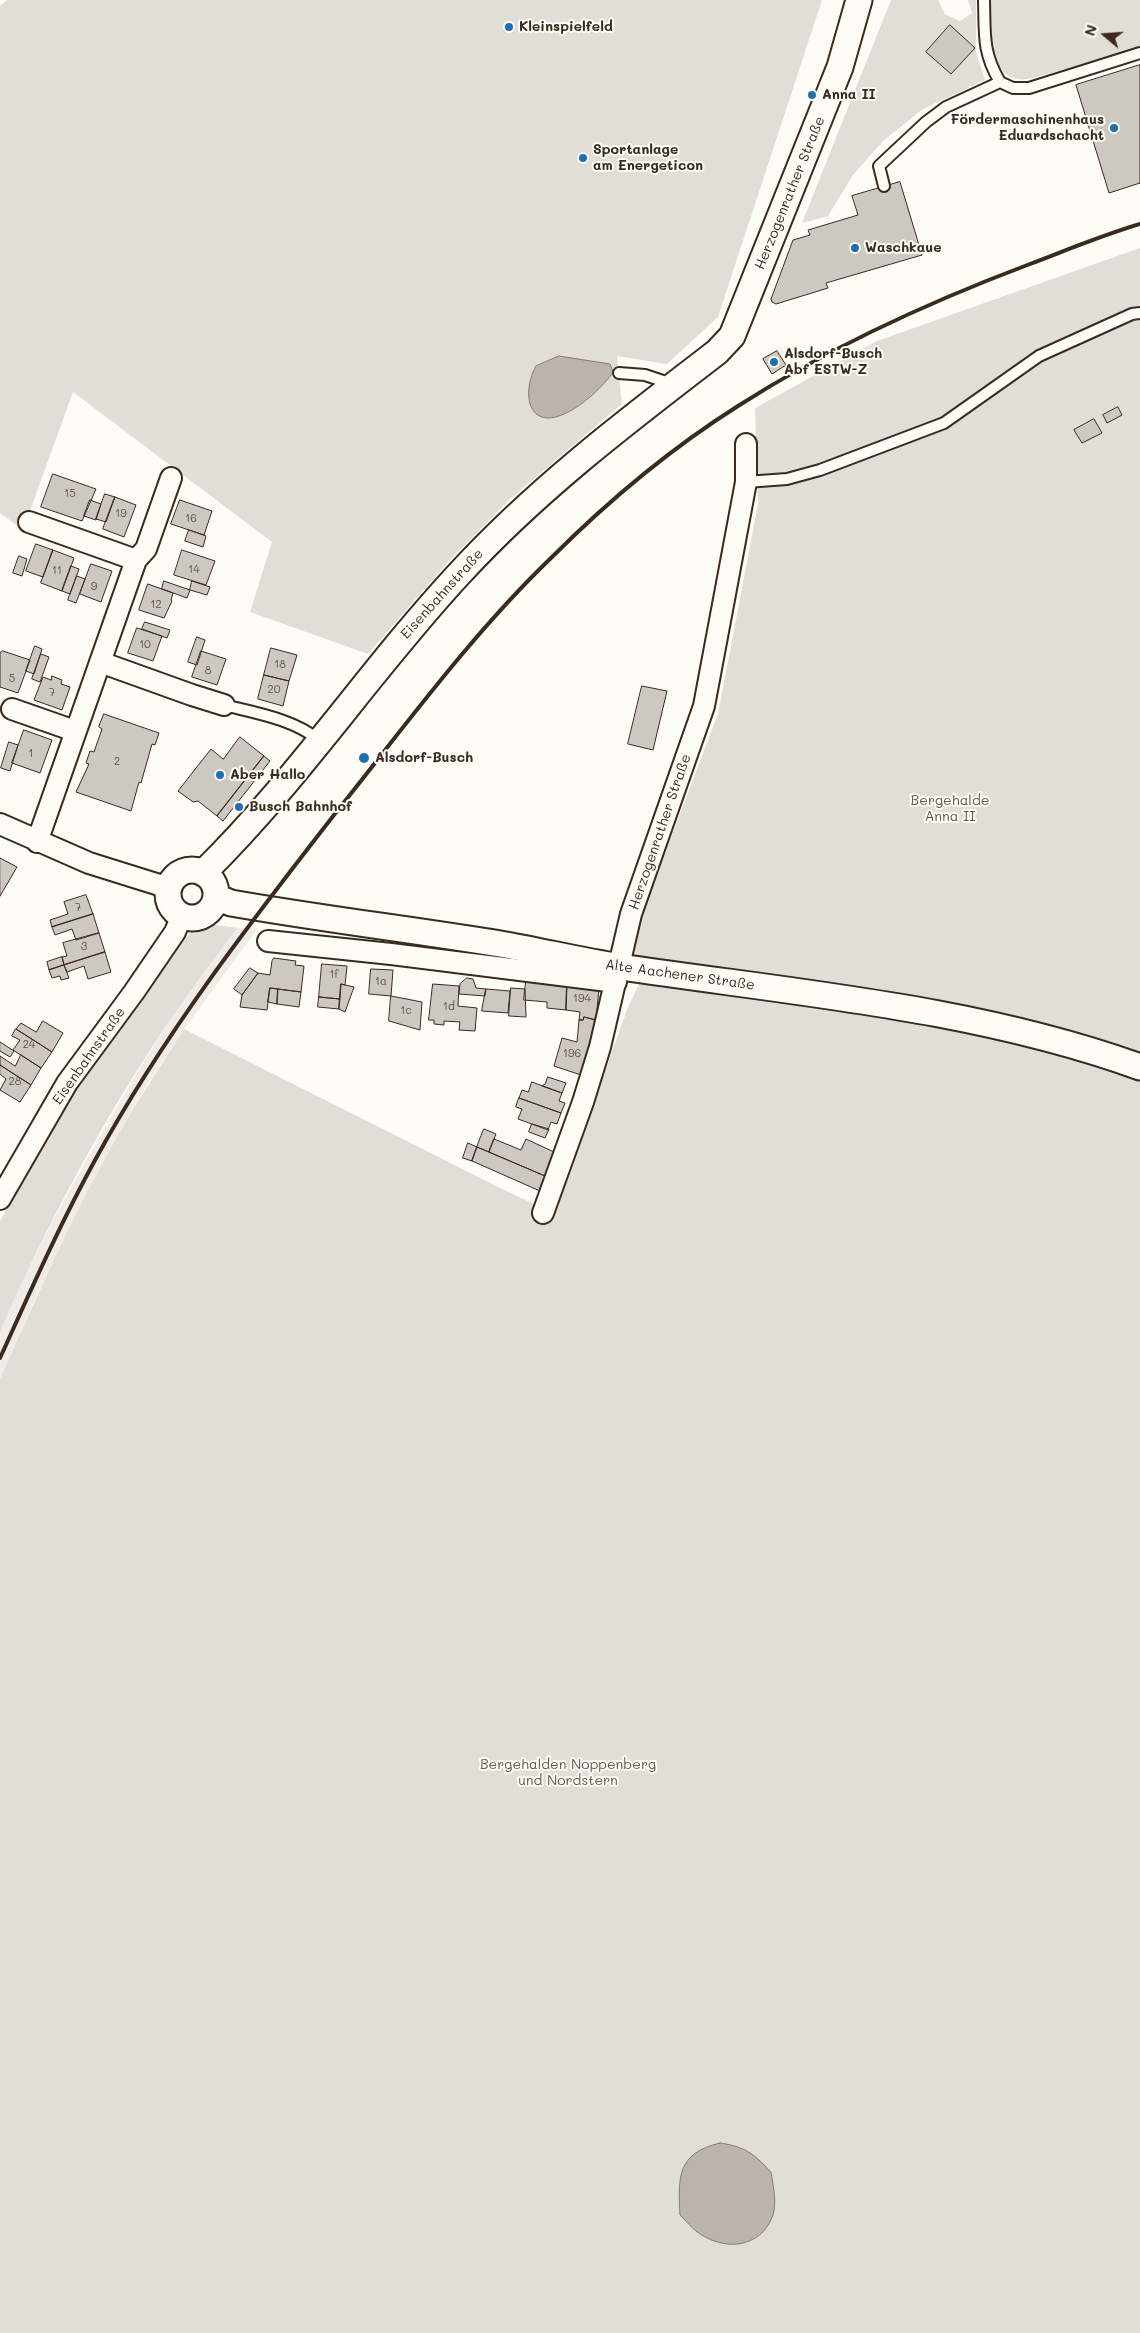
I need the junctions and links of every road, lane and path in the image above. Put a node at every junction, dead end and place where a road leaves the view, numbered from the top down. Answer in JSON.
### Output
{"nodes":[{"id":1,"x":859,"y":0,"type":"edge"},
{"id":2,"x":984,"y":0,"type":"edge"},
{"id":3,"x":1140,"y":53,"type":"edge"},
{"id":4,"x":1000,"y":82,"type":"junction"},
{"id":5,"x":884,"y":186,"type":"dead end"},
{"id":6,"x":1140,"y":313,"type":"edge"},
{"id":7,"x":717,"y":352,"type":"joint"},
{"id":8,"x":619,"y":373,"type":"dead end"},
{"id":9,"x":674,"y":385,"type":"junction"},
{"id":10,"x":746,"y":444,"type":"dead end"},
{"id":11,"x":171,"y":478,"type":"dead end"},
{"id":12,"x":746,"y":482,"type":"junction"},
{"id":13,"x":29,"y":522,"type":"dead end"},
{"id":14,"x":136,"y":560,"type":"junction"},
{"id":15,"x":100,"y":662,"type":"junction"},
{"id":16,"x":224,"y":705,"type":"joint"},
{"id":17,"x":12,"y":709,"type":"dead end"},
{"id":18,"x":76,"y":731,"type":"junction"},
{"id":19,"x":319,"y":740,"type":"junction"},
{"id":20,"x":0,"y":824,"type":"edge"},
{"id":21,"x":37,"y":842,"type":"junction"},
{"id":22,"x":203,"y":872,"type":"junction"},
{"id":23,"x":169,"y":888,"type":"junction"},
{"id":24,"x":216,"y":897,"type":"junction"},
{"id":25,"x":182,"y":915,"type":"junction"},
{"id":26,"x":268,"y":940,"type":"dead end"},
{"id":27,"x":617,"y":975,"type":"junction"},
{"id":28,"x":1140,"y":1067,"type":"edge"},
{"id":29,"x":0,"y":1199,"type":"edge"},
{"id":30,"x":544,"y":1213,"type":"dead end"}],
"edges":[{"from":1,"to":7,"type":"street","name":"Herzogenrather Straße"},
{"from":2,"to":4,"type":"lane"},
{"from":3,"to":4,"type":"lane"},
{"from":4,"to":5,"type":"lane"},
{"from":6,"to":12,"type":"lane"},
{"from":7,"to":9,"type":"street","name":"Eisenbahnstraße"},
{"from":8,"to":9,"type":"lane"},
{"from":9,"to":19,"type":"street","name":"Eisenbahnstraße"},
{"from":10,"to":12,"type":"street","name":"Herzogenrather Straße"},
{"from":11,"to":14,"type":"street"},
{"from":12,"to":27,"type":"street","name":"Herzogenrather Straße"},
{"from":13,"to":14,"type":"street"},
{"from":14,"to":15,"type":"street"},
{"from":15,"to":16,"type":"street"},
{"from":15,"to":18,"type":"street"},
{"from":16,"to":19,"type":"lane"},
{"from":17,"to":18,"type":"street"},
{"from":18,"to":21,"type":"street"},
{"from":19,"to":22,"type":"street","name":"Eisenbahnstraße"},
{"from":20,"to":21,"type":"street"},
{"from":21,"to":23,"type":"street"},
{"from":22,"to":23,"type":"street"},
{"from":22,"to":24,"type":"street"},
{"from":23,"to":25,"type":"street"},
{"from":24,"to":25,"type":"street"},
{"from":24,"to":27,"type":"street","name":"Alte Aachener Straße"},
{"from":25,"to":29,"type":"street","name":"Eisenbahnstraße"},
{"from":26,"to":27,"type":"street","name":"Alte Aachener Straße"},
{"from":27,"to":28,"type":"street","name":"Alte Aachener Straße"},
{"from":27,"to":30,"type":"street","name":"Herzogenrather Straße"}]}
